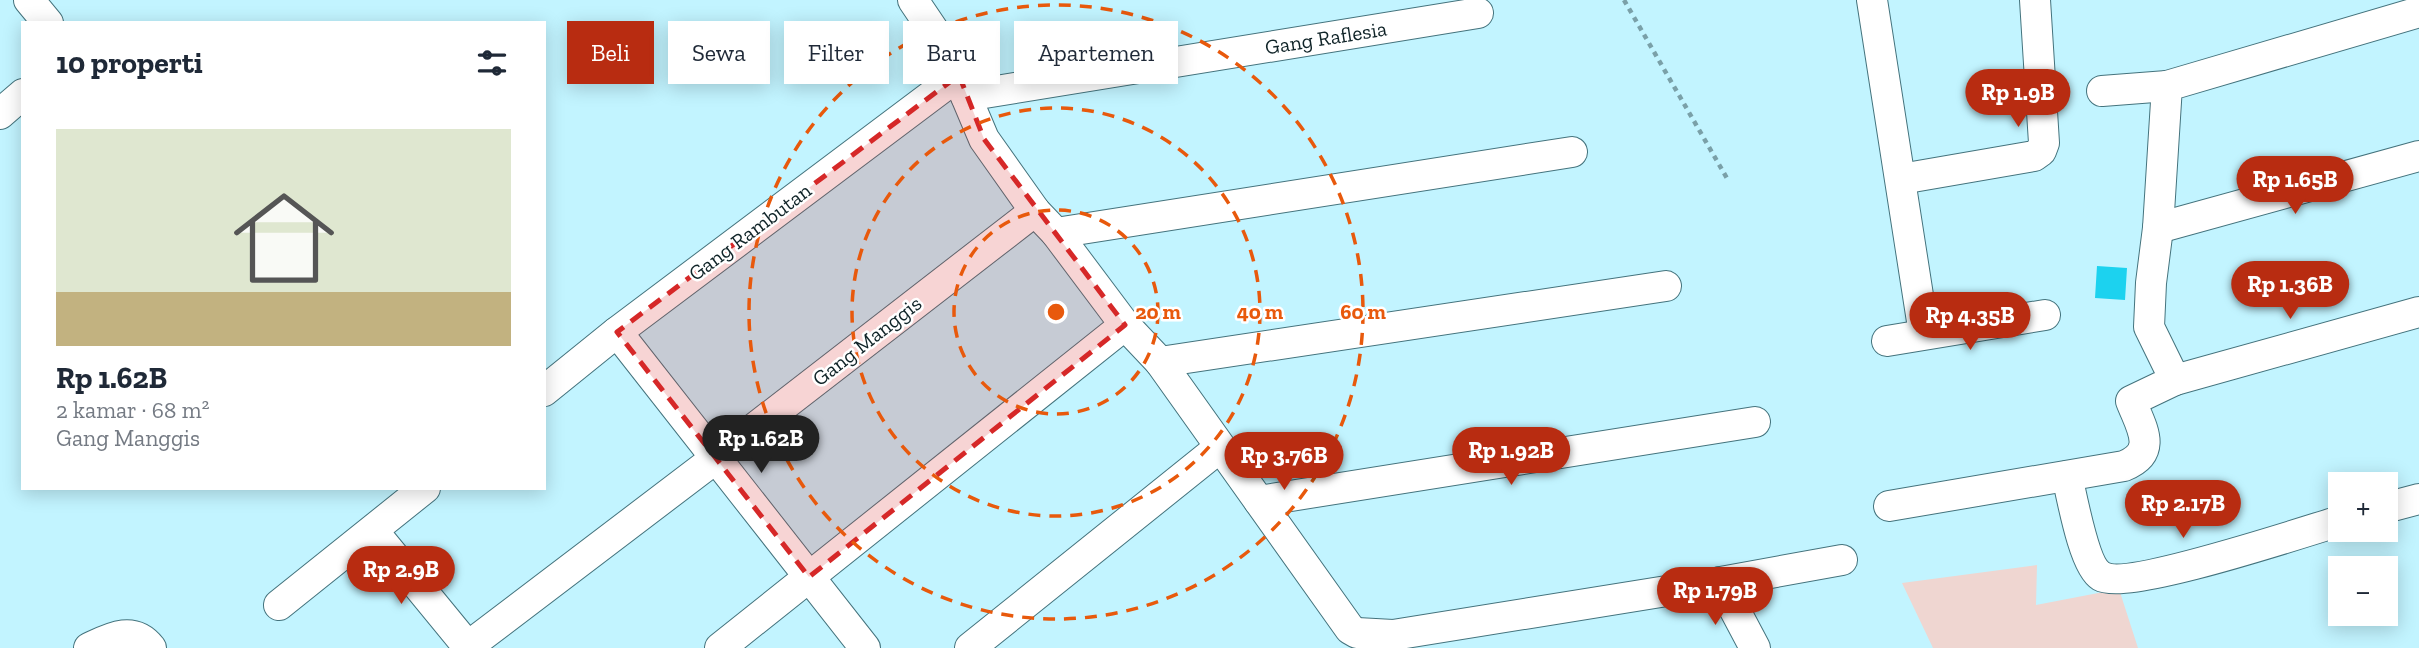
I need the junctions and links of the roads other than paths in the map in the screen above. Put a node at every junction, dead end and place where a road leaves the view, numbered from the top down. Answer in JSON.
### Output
{"nodes":[{"id":1,"x":29,"y":0,"type":"edge"},
{"id":2,"x":913,"y":0,"type":"edge"},
{"id":3,"x":2035,"y":0,"type":"edge"},
{"id":4,"x":1879,"y":1,"type":"edge"},
{"id":5,"x":2419,"y":12,"type":"edge"},
{"id":6,"x":1478,"y":13,"type":"dead end"},
{"id":7,"x":46,"y":21,"type":"edge"},
{"id":8,"x":962,"y":85,"type":"junction"},
{"id":9,"x":2168,"y":86,"type":"junction"},
{"id":10,"x":2102,"y":91,"type":"dead end"},
{"id":11,"x":21,"y":96,"type":"edge"},
{"id":12,"x":0,"y":114,"type":"edge"},
{"id":13,"x":1572,"y":152,"type":"dead end"},
{"id":14,"x":2419,"y":156,"type":"edge"},
{"id":15,"x":1901,"y":179,"type":"junction"},
{"id":16,"x":1035,"y":211,"type":"junction"},
{"id":17,"x":2158,"y":228,"type":"junction"},
{"id":18,"x":1056,"y":233,"type":"junction"},
{"id":19,"x":1667,"y":286,"type":"dead end"},
{"id":20,"x":2419,"y":312,"type":"edge"},
{"id":21,"x":2045,"y":315,"type":"dead end"},
{"id":22,"x":1125,"y":325,"type":"junction"},
{"id":23,"x":617,"y":332,"type":"junction"},
{"id":24,"x":1924,"y":334,"type":"junction"},
{"id":25,"x":1887,"y":341,"type":"dead end"},
{"id":26,"x":1160,"y":362,"type":"junction"},
{"id":27,"x":2175,"y":380,"type":"junction"},
{"id":28,"x":546,"y":389,"type":"edge"},
{"id":29,"x":1755,"y":422,"type":"dead end"},
{"id":30,"x":1219,"y":448,"type":"junction"},
{"id":31,"x":716,"y":458,"type":"junction"},
{"id":32,"x":2067,"y":477,"type":"junction"},
{"id":33,"x":423,"y":490,"type":"edge"},
{"id":34,"x":2419,"y":499,"type":"edge"},
{"id":35,"x":1259,"y":501,"type":"junction"},
{"id":36,"x":2398,"y":505,"type":"edge"},
{"id":37,"x":1889,"y":506,"type":"dead end"},
{"id":38,"x":2328,"y":525,"type":"edge"},
{"id":39,"x":373,"y":531,"type":"junction"},
{"id":40,"x":1842,"y":560,"type":"dead end"},
{"id":41,"x":809,"y":576,"type":"junction"},
{"id":42,"x":1720,"y":582,"type":"junction"},
{"id":43,"x":279,"y":605,"type":"dead end"},
{"id":44,"x":1397,"y":642,"type":"edge"},
{"id":45,"x":89,"y":648,"type":"edge"},
{"id":46,"x":151,"y":648,"type":"edge"},
{"id":47,"x":467,"y":648,"type":"edge"},
{"id":48,"x":720,"y":648,"type":"edge"},
{"id":49,"x":865,"y":648,"type":"edge"},
{"id":50,"x":970,"y":648,"type":"edge"},
{"id":51,"x":1755,"y":648,"type":"edge"}],
"edges":[{"from":1,"to":7,"type":"street"},
{"from":2,"to":8,"type":"street"},
{"from":3,"to":15,"type":"street"},
{"from":4,"to":15,"type":"street"},
{"from":5,"to":9,"type":"street"},
{"from":6,"to":8,"type":"street","name":"Gang Raflesia"},
{"from":8,"to":16,"type":"street"},
{"from":8,"to":23,"type":"street","name":"Gang Rambutan"},
{"from":9,"to":10,"type":"street"},
{"from":9,"to":17,"type":"street"},
{"from":11,"to":12,"type":"street"},
{"from":13,"to":18,"type":"street"},
{"from":14,"to":17,"type":"street"},
{"from":15,"to":24,"type":"street"},
{"from":16,"to":18,"type":"street"},
{"from":16,"to":31,"type":"street","name":"Gang Manggis"},
{"from":17,"to":27,"type":"street"},
{"from":18,"to":22,"type":"street"},
{"from":19,"to":26,"type":"street"},
{"from":20,"to":27,"type":"street"},
{"from":21,"to":24,"type":"street"},
{"from":22,"to":26,"type":"street"},
{"from":22,"to":41,"type":"street"},
{"from":23,"to":28,"type":"street","name":"Gang Rambutan"},
{"from":23,"to":31,"type":"street"},
{"from":24,"to":25,"type":"street"},
{"from":26,"to":30,"type":"street"},
{"from":27,"to":32,"type":"street"},
{"from":29,"to":35,"type":"street"},
{"from":30,"to":35,"type":"street"},
{"from":30,"to":50,"type":"street"},
{"from":31,"to":41,"type":"street"},
{"from":31,"to":47,"type":"street","name":"Gang Manggis"},
{"from":32,"to":37,"type":"street"},
{"from":32,"to":38,"type":"street"},
{"from":33,"to":39,"type":"street"},
{"from":34,"to":36,"type":"street"},
{"from":35,"to":44,"type":"street"},
{"from":39,"to":43,"type":"street"},
{"from":39,"to":47,"type":"street"},
{"from":40,"to":42,"type":"street"},
{"from":41,"to":48,"type":"street"},
{"from":41,"to":49,"type":"street"},
{"from":42,"to":44,"type":"street"},
{"from":42,"to":51,"type":"street"},
{"from":45,"to":46,"type":"street"}]}
